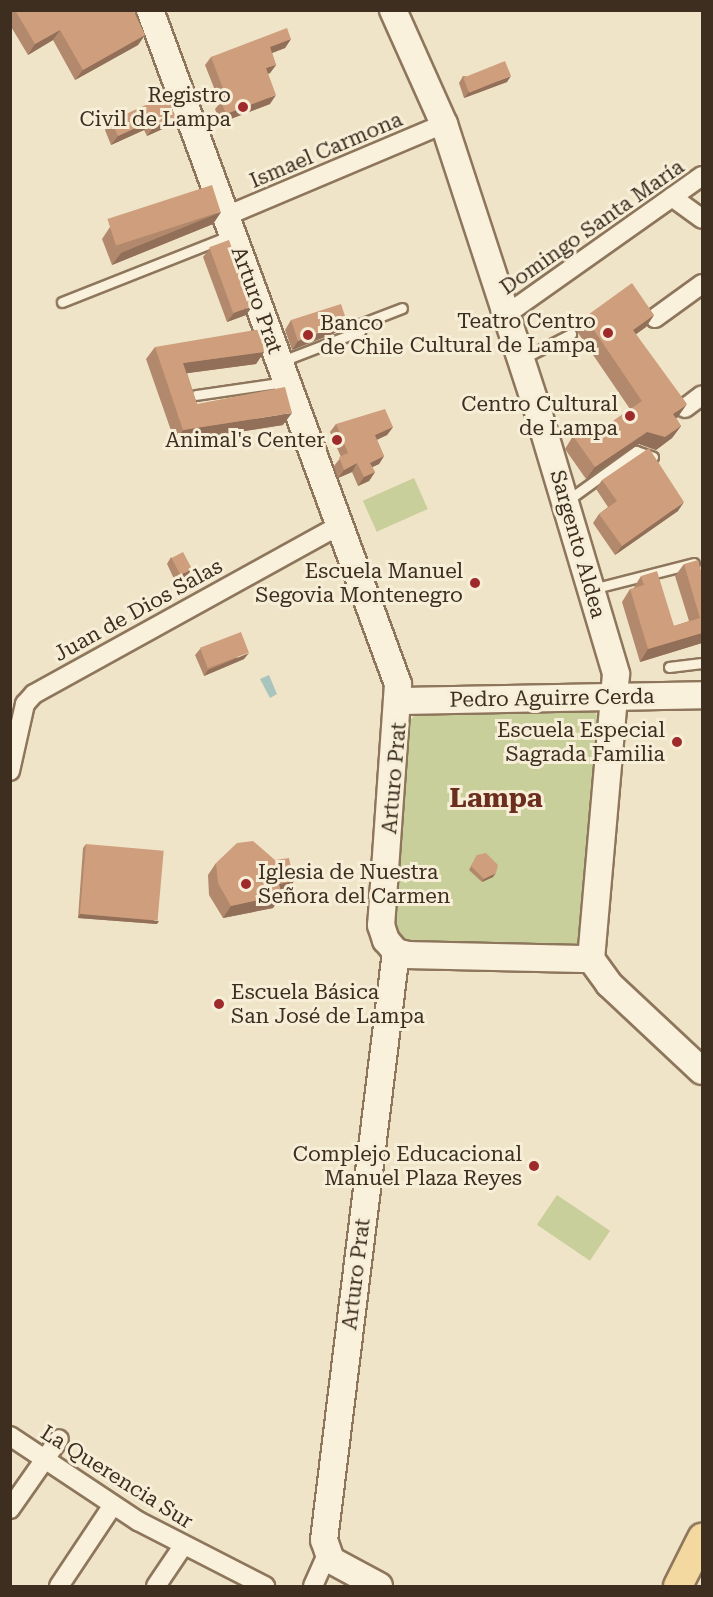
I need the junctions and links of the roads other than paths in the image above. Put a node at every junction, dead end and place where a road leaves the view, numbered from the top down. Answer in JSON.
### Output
{"nodes":[{"id":1,"x":150,"y":10,"type":"edge"},
{"id":2,"x":393,"y":10,"type":"edge"},
{"id":3,"x":444,"y":124,"type":"junction"},
{"id":4,"x":702,"y":176,"type":"edge"},
{"id":5,"x":672,"y":197,"type":"junction"},
{"id":6,"x":702,"y":219,"type":"edge"},
{"id":7,"x":230,"y":225,"type":"junction"},
{"id":8,"x":702,"y":284,"type":"edge"},
{"id":9,"x":62,"y":303,"type":"dead end"},
{"id":10,"x":402,"y":308,"type":"dead end"},
{"id":11,"x":507,"y":314,"type":"junction"},
{"id":12,"x":655,"y":318,"type":"edge"},
{"id":13,"x":571,"y":334,"type":"dead end"},
{"id":14,"x":521,"y":359,"type":"junction"},
{"id":15,"x":283,"y":372,"type":"junction"},
{"id":16,"x":196,"y":395,"type":"edge"},
{"id":17,"x":702,"y":395,"type":"edge"},
{"id":18,"x":685,"y":408,"type":"edge"},
{"id":19,"x":658,"y":464,"type":"edge"},
{"id":20,"x":566,"y":501,"type":"junction"},
{"id":21,"x":337,"y":527,"type":"junction"},
{"id":22,"x":696,"y":572,"type":"edge"},
{"id":23,"x":592,"y":589,"type":"junction"},
{"id":24,"x":702,"y":663,"type":"edge"},
{"id":25,"x":669,"y":667,"type":"dead end"},
{"id":26,"x":702,"y":694,"type":"edge"},
{"id":27,"x":616,"y":696,"type":"junction"},
{"id":28,"x":401,"y":701,"type":"junction"},
{"id":29,"x":10,"y":771,"type":"edge"},
{"id":30,"x":396,"y":952,"type":"junction"},
{"id":31,"x":591,"y":959,"type":"junction"},
{"id":32,"x":702,"y":1071,"type":"edge"},
{"id":33,"x":10,"y":1436,"type":"edge"},
{"id":34,"x":59,"y":1439,"type":"dead end"},
{"id":35,"x":45,"y":1459,"type":"junction"},
{"id":36,"x":113,"y":1505,"type":"junction"},
{"id":37,"x":10,"y":1509,"type":"edge"},
{"id":38,"x":702,"y":1538,"type":"edge"},
{"id":39,"x":183,"y":1546,"type":"junction"},
{"id":40,"x":327,"y":1554,"type":"junction"},
{"id":41,"x":59,"y":1587,"type":"edge"},
{"id":42,"x":156,"y":1587,"type":"edge"},
{"id":43,"x":265,"y":1587,"type":"edge"},
{"id":44,"x":313,"y":1587,"type":"edge"},
{"id":45,"x":379,"y":1587,"type":"edge"},
{"id":46,"x":678,"y":1587,"type":"edge"}],
"edges":[{"from":1,"to":7,"type":"main road","name":"Arturo Prat"},
{"from":2,"to":3,"type":"main road","name":"Sargento Aldea"},
{"from":3,"to":7,"type":"street","name":"Ismael Carmona"},
{"from":3,"to":11,"type":"main road","name":"Sargento Aldea"},
{"from":4,"to":5,"type":"street","name":"Domingo Santa María"},
{"from":5,"to":6,"type":"street"},
{"from":5,"to":11,"type":"street","name":"Domingo Santa María"},
{"from":7,"to":9,"type":"lane"},
{"from":7,"to":15,"type":"main road","name":"Arturo Prat"},
{"from":8,"to":12,"type":"street"},
{"from":10,"to":15,"type":"lane"},
{"from":11,"to":14,"type":"main road","name":"Sargento Aldea"},
{"from":13,"to":14,"type":"lane"},
{"from":14,"to":20,"type":"main road","name":"Sargento Aldea"},
{"from":15,"to":16,"type":"lane"},
{"from":15,"to":21,"type":"main road","name":"Arturo Prat"},
{"from":17,"to":18,"type":"street"},
{"from":19,"to":20,"type":"lane"},
{"from":20,"to":23,"type":"main road","name":"Sargento Aldea"},
{"from":21,"to":28,"type":"main road","name":"Arturo Prat"},
{"from":21,"to":29,"type":"street","name":"Juan de Dios Salas"},
{"from":22,"to":23,"type":"lane"},
{"from":23,"to":27,"type":"main road","name":"Sargento Aldea"},
{"from":24,"to":25,"type":"lane"},
{"from":26,"to":27,"type":"main road","name":"Pedro Aguirre Cerda"},
{"from":27,"to":28,"type":"main road","name":"Pedro Aguirre Cerda"},
{"from":27,"to":31,"type":"main road","name":"Sargento Aldea"},
{"from":28,"to":30,"type":"main road","name":"Arturo Prat"},
{"from":30,"to":31,"type":"main road"},
{"from":30,"to":40,"type":"main road","name":"Arturo Prat"},
{"from":31,"to":32,"type":"main road"},
{"from":33,"to":35,"type":"street","name":"La Querencia Sur"},
{"from":34,"to":35,"type":"street"},
{"from":35,"to":36,"type":"street","name":"La Querencia Sur"},
{"from":35,"to":37,"type":"street"},
{"from":36,"to":39,"type":"street","name":"La Querencia Sur"},
{"from":36,"to":41,"type":"street"},
{"from":38,"to":46,"type":"main road"},
{"from":39,"to":42,"type":"street"},
{"from":39,"to":43,"type":"street","name":"La Querencia Sur"},
{"from":40,"to":44,"type":"street"},
{"from":40,"to":45,"type":"main road"}]}
